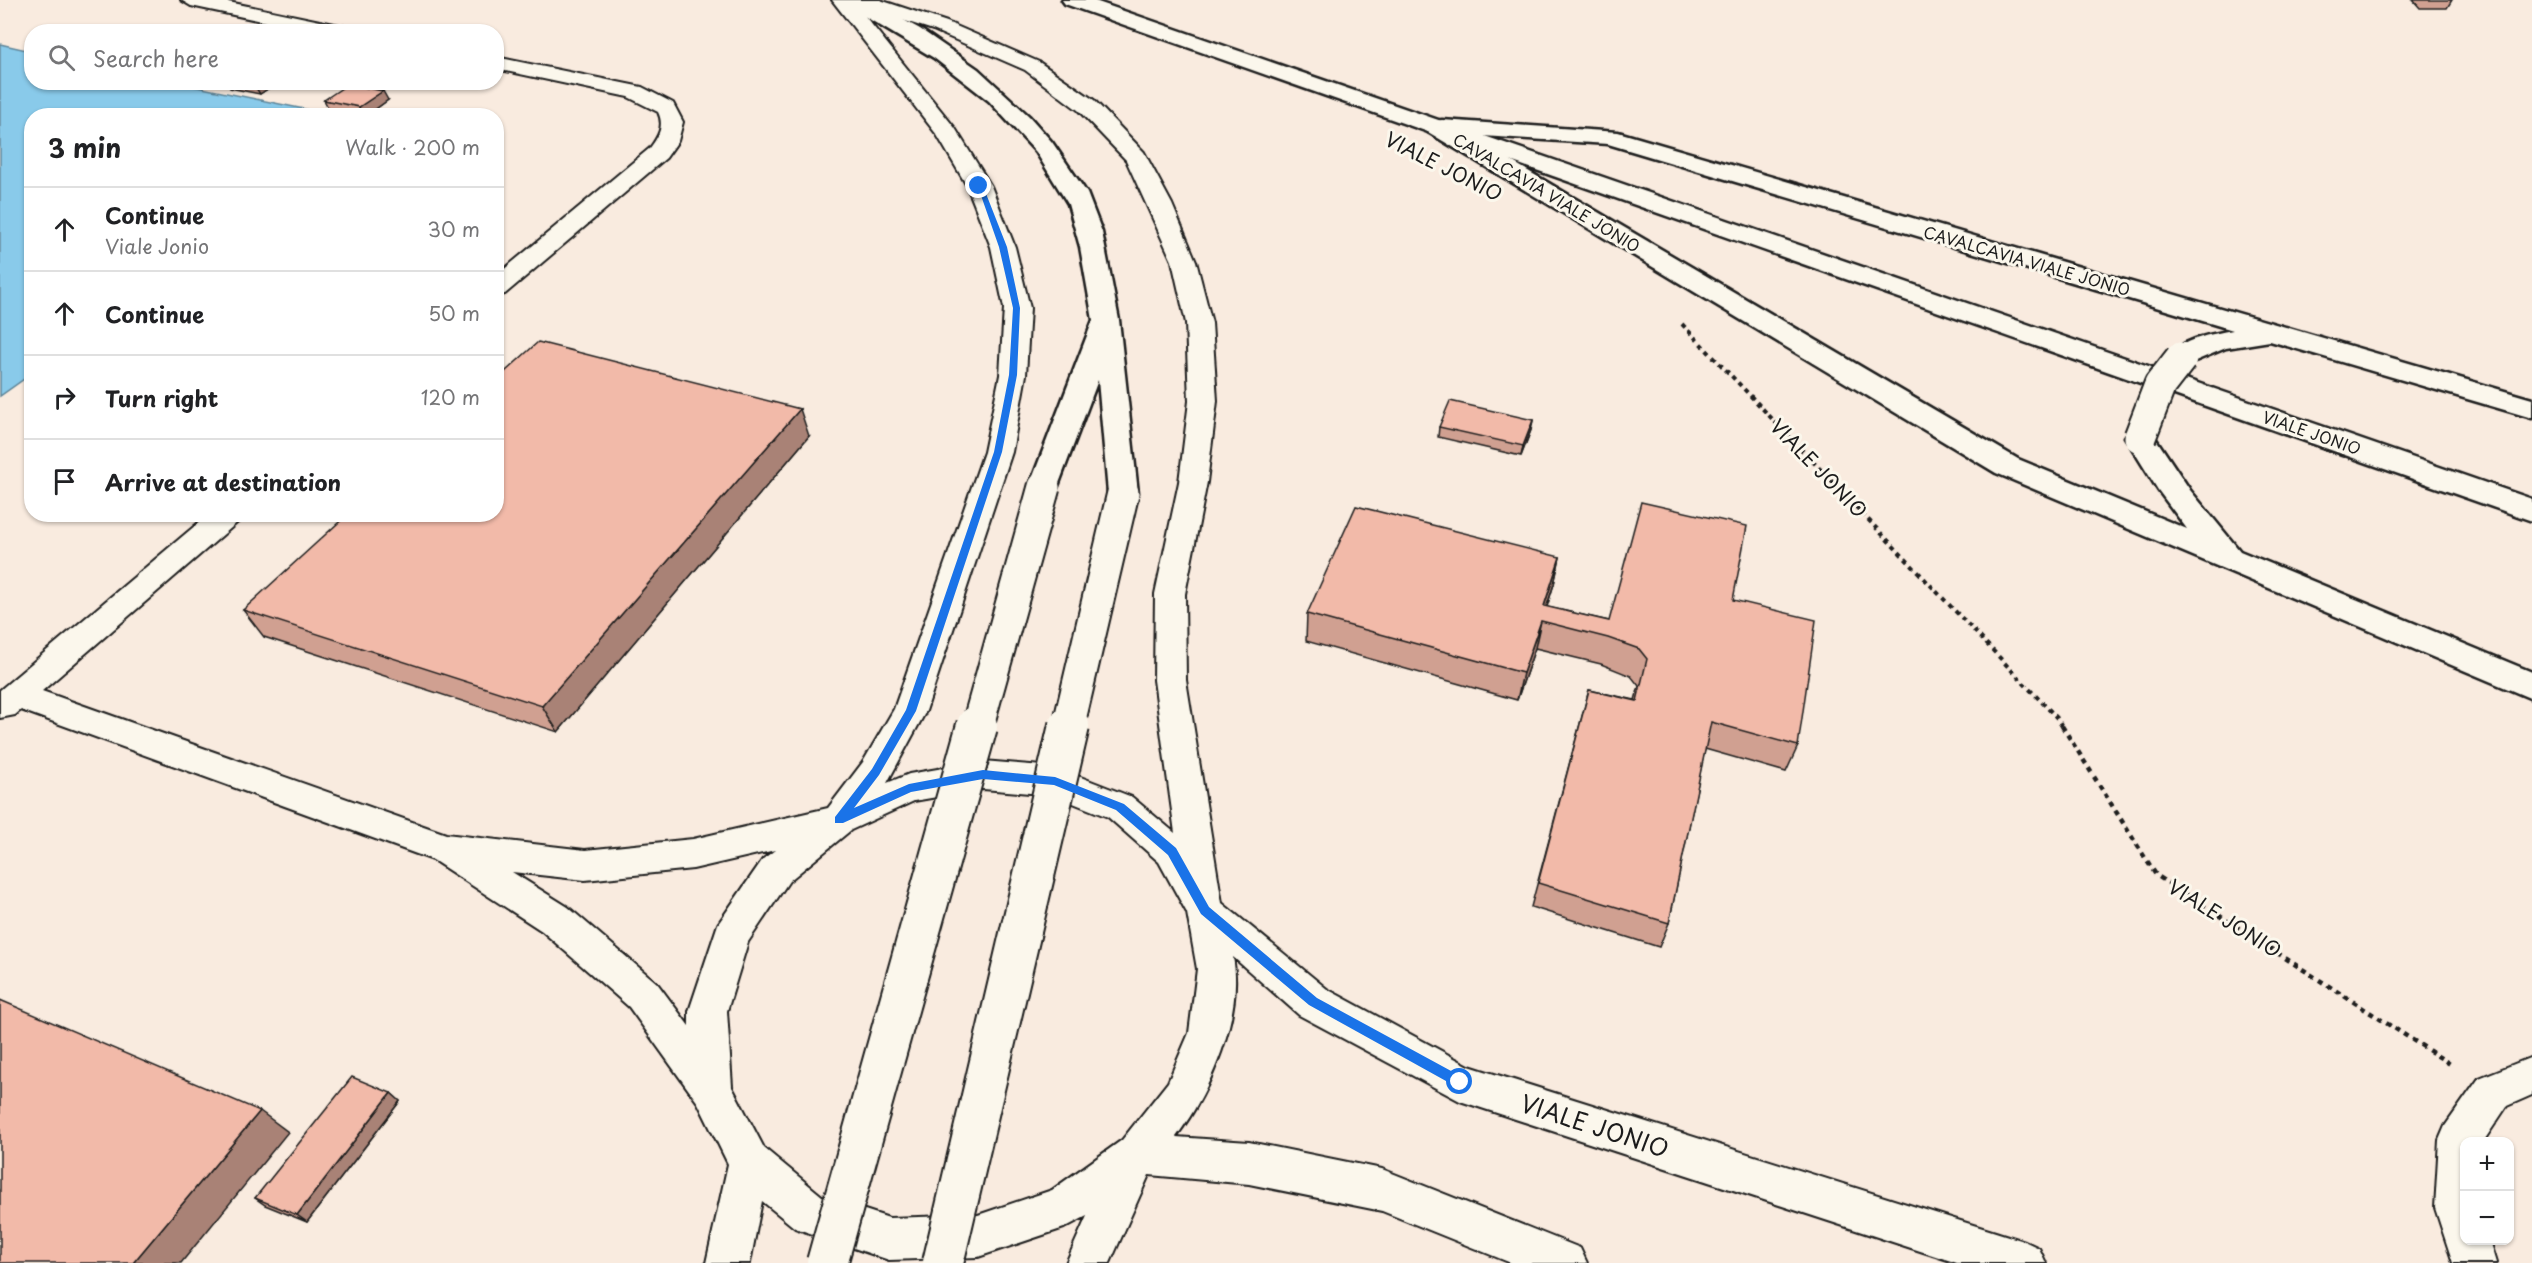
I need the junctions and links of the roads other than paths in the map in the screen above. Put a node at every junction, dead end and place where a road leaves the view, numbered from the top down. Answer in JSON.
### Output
{"nodes":[{"id":1,"x":191,"y":0,"type":"edge"},
{"id":2,"x":842,"y":0,"type":"edge"},
{"id":3,"x":851,"y":0,"type":"edge"},
{"id":4,"x":860,"y":0,"type":"edge"},
{"id":5,"x":1080,"y":2,"type":"edge"},
{"id":6,"x":306,"y":24,"type":"edge"},
{"id":7,"x":504,"y":65,"type":"edge"},
{"id":8,"x":1436,"y":127,"type":"junction"},
{"id":9,"x":504,"y":282,"type":"edge"},
{"id":10,"x":1106,"y":320,"type":"junction"},
{"id":11,"x":2274,"y":333,"type":"junction"},
{"id":12,"x":2532,"y":409,"type":"edge"},
{"id":13,"x":2532,"y":510,"type":"edge"},
{"id":14,"x":220,"y":522,"type":"edge"},
{"id":15,"x":2232,"y":560,"type":"junction"},
{"id":16,"x":2532,"y":686,"type":"edge"},
{"id":17,"x":8,"y":701,"type":"edge"},
{"id":18,"x":839,"y":820,"type":"junction"},
{"id":19,"x":446,"y":849,"type":"junction"},
{"id":20,"x":1205,"y":911,"type":"junction"},
{"id":21,"x":2532,"y":1076,"type":"edge"},
{"id":22,"x":712,"y":1089,"type":"junction"},
{"id":23,"x":1137,"y":1154,"type":"junction"},
{"id":24,"x":749,"y":1163,"type":"junction"},
{"id":25,"x":2460,"y":1220,"type":"edge"},
{"id":26,"x":2470,"y":1245,"type":"edge"},
{"id":27,"x":728,"y":1263,"type":"edge"},
{"id":28,"x":827,"y":1263,"type":"edge"},
{"id":29,"x":943,"y":1263,"type":"edge"},
{"id":30,"x":1088,"y":1263,"type":"edge"},
{"id":31,"x":1565,"y":1263,"type":"edge"},
{"id":32,"x":2024,"y":1263,"type":"edge"},
{"id":33,"x":2475,"y":1263,"type":"edge"}],
"edges":[{"from":1,"to":6,"type":"lane"},
{"from":2,"to":18,"type":"lane"},
{"from":3,"to":10,"type":"street"},
{"from":4,"to":20,"type":"lane"},
{"from":5,"to":8,"type":"street","name":"VIALE JONIO"},
{"from":7,"to":9,"type":"lane"},
{"from":8,"to":11,"type":"street","name":"CAVALCAVIA VIALE JONIO"},
{"from":8,"to":13,"type":"street","name":"VIALE JONIO"},
{"from":8,"to":15,"type":"street","name":"CAVALCAVIA VIALE JONIO"},
{"from":10,"to":28,"type":"street","bridge":true},
{"from":10,"to":29,"type":"street","bridge":true},
{"from":11,"to":12,"type":"street","name":"CAVALCAVIA VIALE JONIO"},
{"from":11,"to":15,"type":"street","name":"CAVALCAVIA VIALE JONIO","bridge":true},
{"from":14,"to":17,"type":"lane"},
{"from":15,"to":16,"type":"street","name":"CAVALCAVIA VIALE JONIO"},
{"from":17,"to":19,"type":"lane"},
{"from":18,"to":19,"type":"lane"},
{"from":18,"to":20,"type":"lane"},
{"from":18,"to":22,"type":"lane"},
{"from":19,"to":22,"type":"lane"},
{"from":20,"to":23,"type":"lane"},
{"from":20,"to":32,"type":"lane","name":"VIALE JONIO"},
{"from":21,"to":25,"type":"lane"},
{"from":22,"to":24,"type":"lane"},
{"from":23,"to":24,"type":"lane"},
{"from":23,"to":30,"type":"lane"},
{"from":23,"to":31,"type":"lane"},
{"from":24,"to":27,"type":"lane"},
{"from":26,"to":33,"type":"lane"}]}
